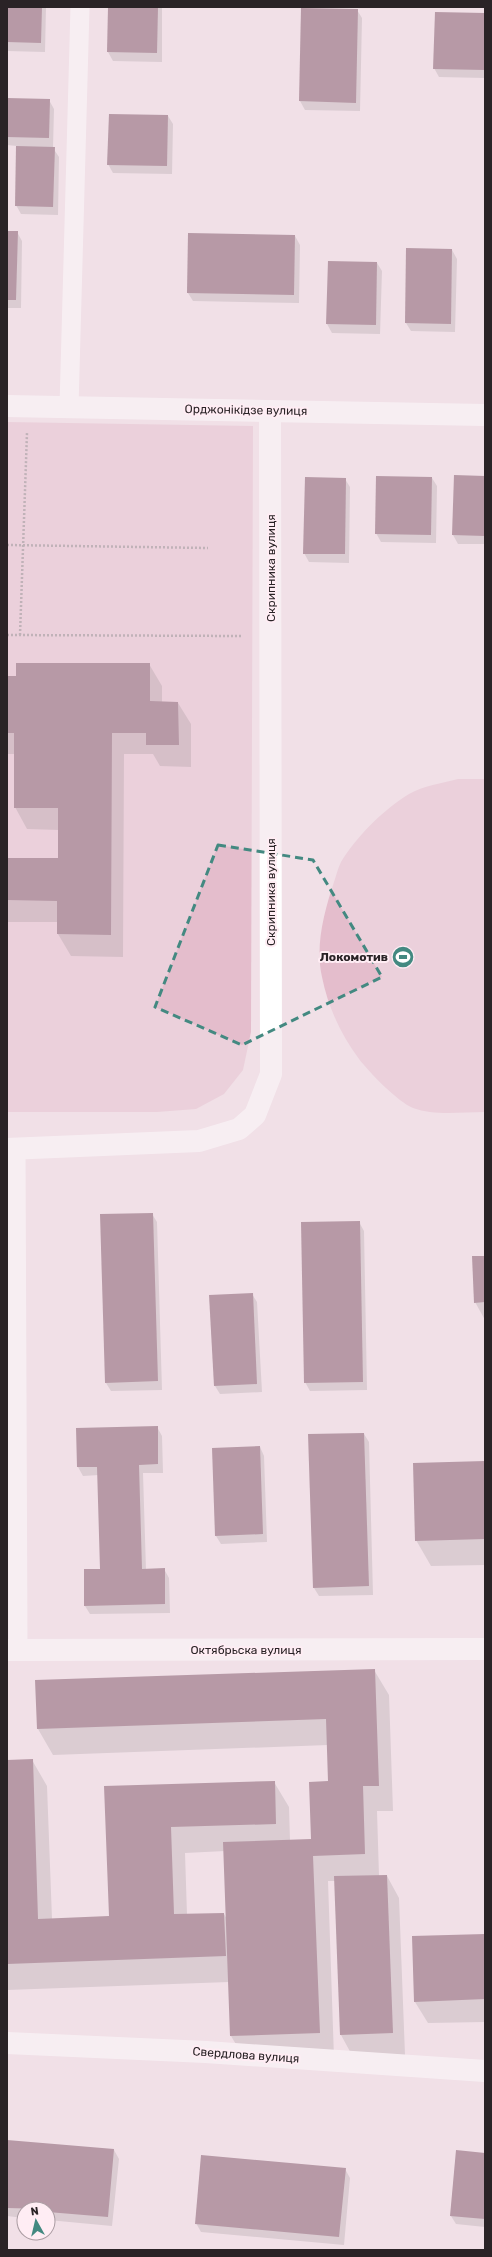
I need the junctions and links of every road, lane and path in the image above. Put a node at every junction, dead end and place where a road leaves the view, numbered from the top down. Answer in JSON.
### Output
{"nodes":[{"id":1,"x":80,"y":7,"type":"edge"},
{"id":2,"x":7,"y":406,"type":"edge"},
{"id":3,"x":35,"y":406,"type":"junction"},
{"id":4,"x":69,"y":407,"type":"junction"},
{"id":5,"x":270,"y":411,"type":"junction"},
{"id":6,"x":485,"y":415,"type":"edge"},
{"id":7,"x":7,"y":545,"type":"edge"},
{"id":8,"x":24,"y":545,"type":"junction"},
{"id":9,"x":208,"y":548,"type":"dead end"},
{"id":10,"x":7,"y":635,"type":"edge"},
{"id":11,"x":20,"y":635,"type":"junction"},
{"id":12,"x":271,"y":636,"type":"junction"},
{"id":13,"x":11,"y":1149,"type":"edge"},
{"id":14,"x":485,"y":1649,"type":"edge"},
{"id":15,"x":12,"y":1650,"type":"edge"},
{"id":16,"x":7,"y":2043,"type":"edge"},
{"id":17,"x":485,"y":2071,"type":"edge"}],
"edges":[{"from":1,"to":4,"type":"lane"},
{"from":2,"to":3,"type":"street","name":"Орджонікідзе вулиця"},
{"from":3,"to":4,"type":"street","name":"Орджонікідзе вулиця"},
{"from":3,"to":8,"type":"path"},
{"from":4,"to":5,"type":"street","name":"Орджонікідзе вулиця"},
{"from":5,"to":6,"type":"street","name":"Орджонікідзе вулиця"},
{"from":5,"to":12,"type":"street","name":"Скрипника вулиця"},
{"from":7,"to":8,"type":"path"},
{"from":8,"to":9,"type":"path"},
{"from":8,"to":11,"type":"path"},
{"from":10,"to":11,"type":"path"},
{"from":11,"to":12,"type":"path"},
{"from":12,"to":13,"type":"street","name":"Скрипника вулиця"},
{"from":13,"to":15,"type":"lane"},
{"from":14,"to":15,"type":"street","name":"Октябрьска вулиця"},
{"from":16,"to":17,"type":"street","name":"Свердлова вулиця"}]}
